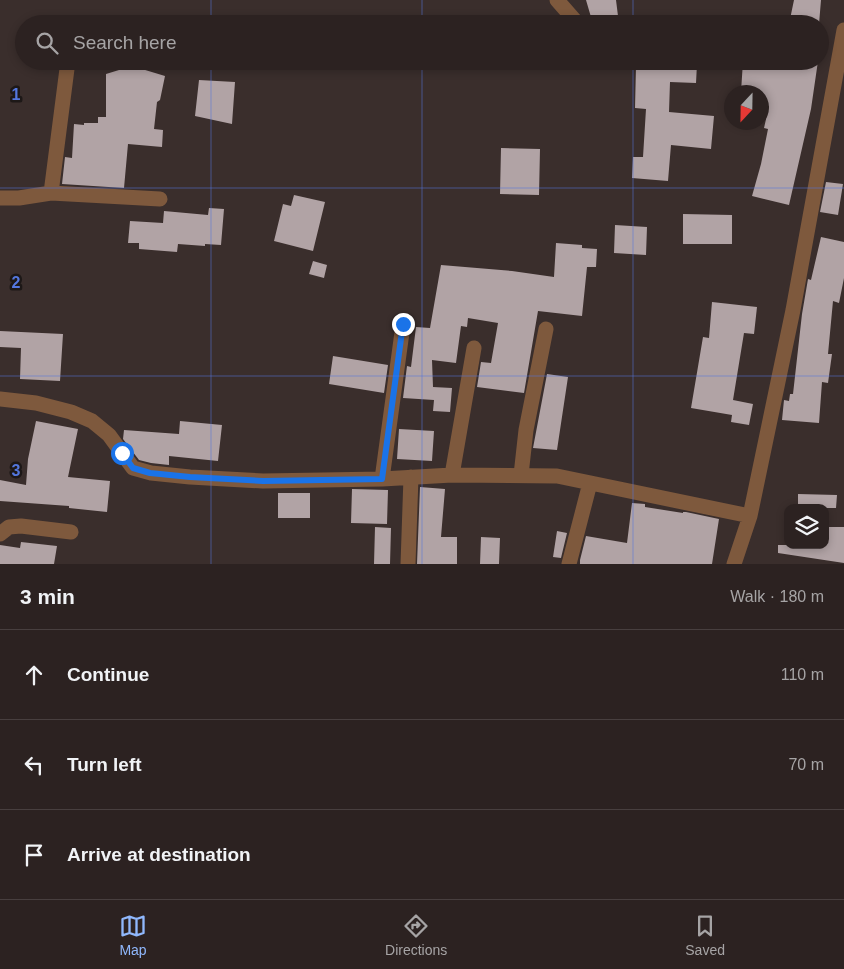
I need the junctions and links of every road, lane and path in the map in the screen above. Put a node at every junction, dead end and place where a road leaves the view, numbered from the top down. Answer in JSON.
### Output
{"nodes":[{"id":1,"x":557,"y":0,"type":"edge"},
{"id":2,"x":570,"y":15,"type":"edge"},
{"id":3,"x":844,"y":30,"type":"edge"},
{"id":4,"x":67,"y":70,"type":"edge"},
{"id":5,"x":51,"y":192,"type":"junction"},
{"id":6,"x":0,"y":198,"type":"edge"},
{"id":7,"x":160,"y":199,"type":"dead end"},
{"id":8,"x":403,"y":324,"type":"dead end"},
{"id":9,"x":546,"y":328,"type":"dead end"},
{"id":10,"x":474,"y":348,"type":"dead end"},
{"id":11,"x":0,"y":399,"type":"edge"},
{"id":12,"x":452,"y":475,"type":"junction"},
{"id":13,"x":521,"y":475,"type":"junction"},
{"id":14,"x":411,"y":477,"type":"junction"},
{"id":15,"x":382,"y":479,"type":"junction"},
{"id":16,"x":590,"y":482,"type":"junction"},
{"id":17,"x":750,"y":516,"type":"junction"},
{"id":18,"x":71,"y":532,"type":"dead end"},
{"id":19,"x":0,"y":534,"type":"edge"},
{"id":20,"x":408,"y":564,"type":"edge"},
{"id":21,"x":569,"y":564,"type":"edge"},
{"id":22,"x":734,"y":564,"type":"edge"}],
"edges":[{"from":1,"to":2,"type":"street"},
{"from":3,"to":17,"type":"street"},
{"from":4,"to":5,"type":"street"},
{"from":5,"to":6,"type":"street"},
{"from":5,"to":7,"type":"street"},
{"from":8,"to":15,"type":"street"},
{"from":9,"to":13,"type":"street"},
{"from":10,"to":12,"type":"street"},
{"from":11,"to":15,"type":"street"},
{"from":12,"to":13,"type":"street"},
{"from":12,"to":14,"type":"street"},
{"from":13,"to":16,"type":"street"},
{"from":14,"to":15,"type":"street"},
{"from":14,"to":20,"type":"street"},
{"from":16,"to":17,"type":"street"},
{"from":16,"to":21,"type":"street"},
{"from":17,"to":22,"type":"street"},
{"from":18,"to":19,"type":"street"}]}
